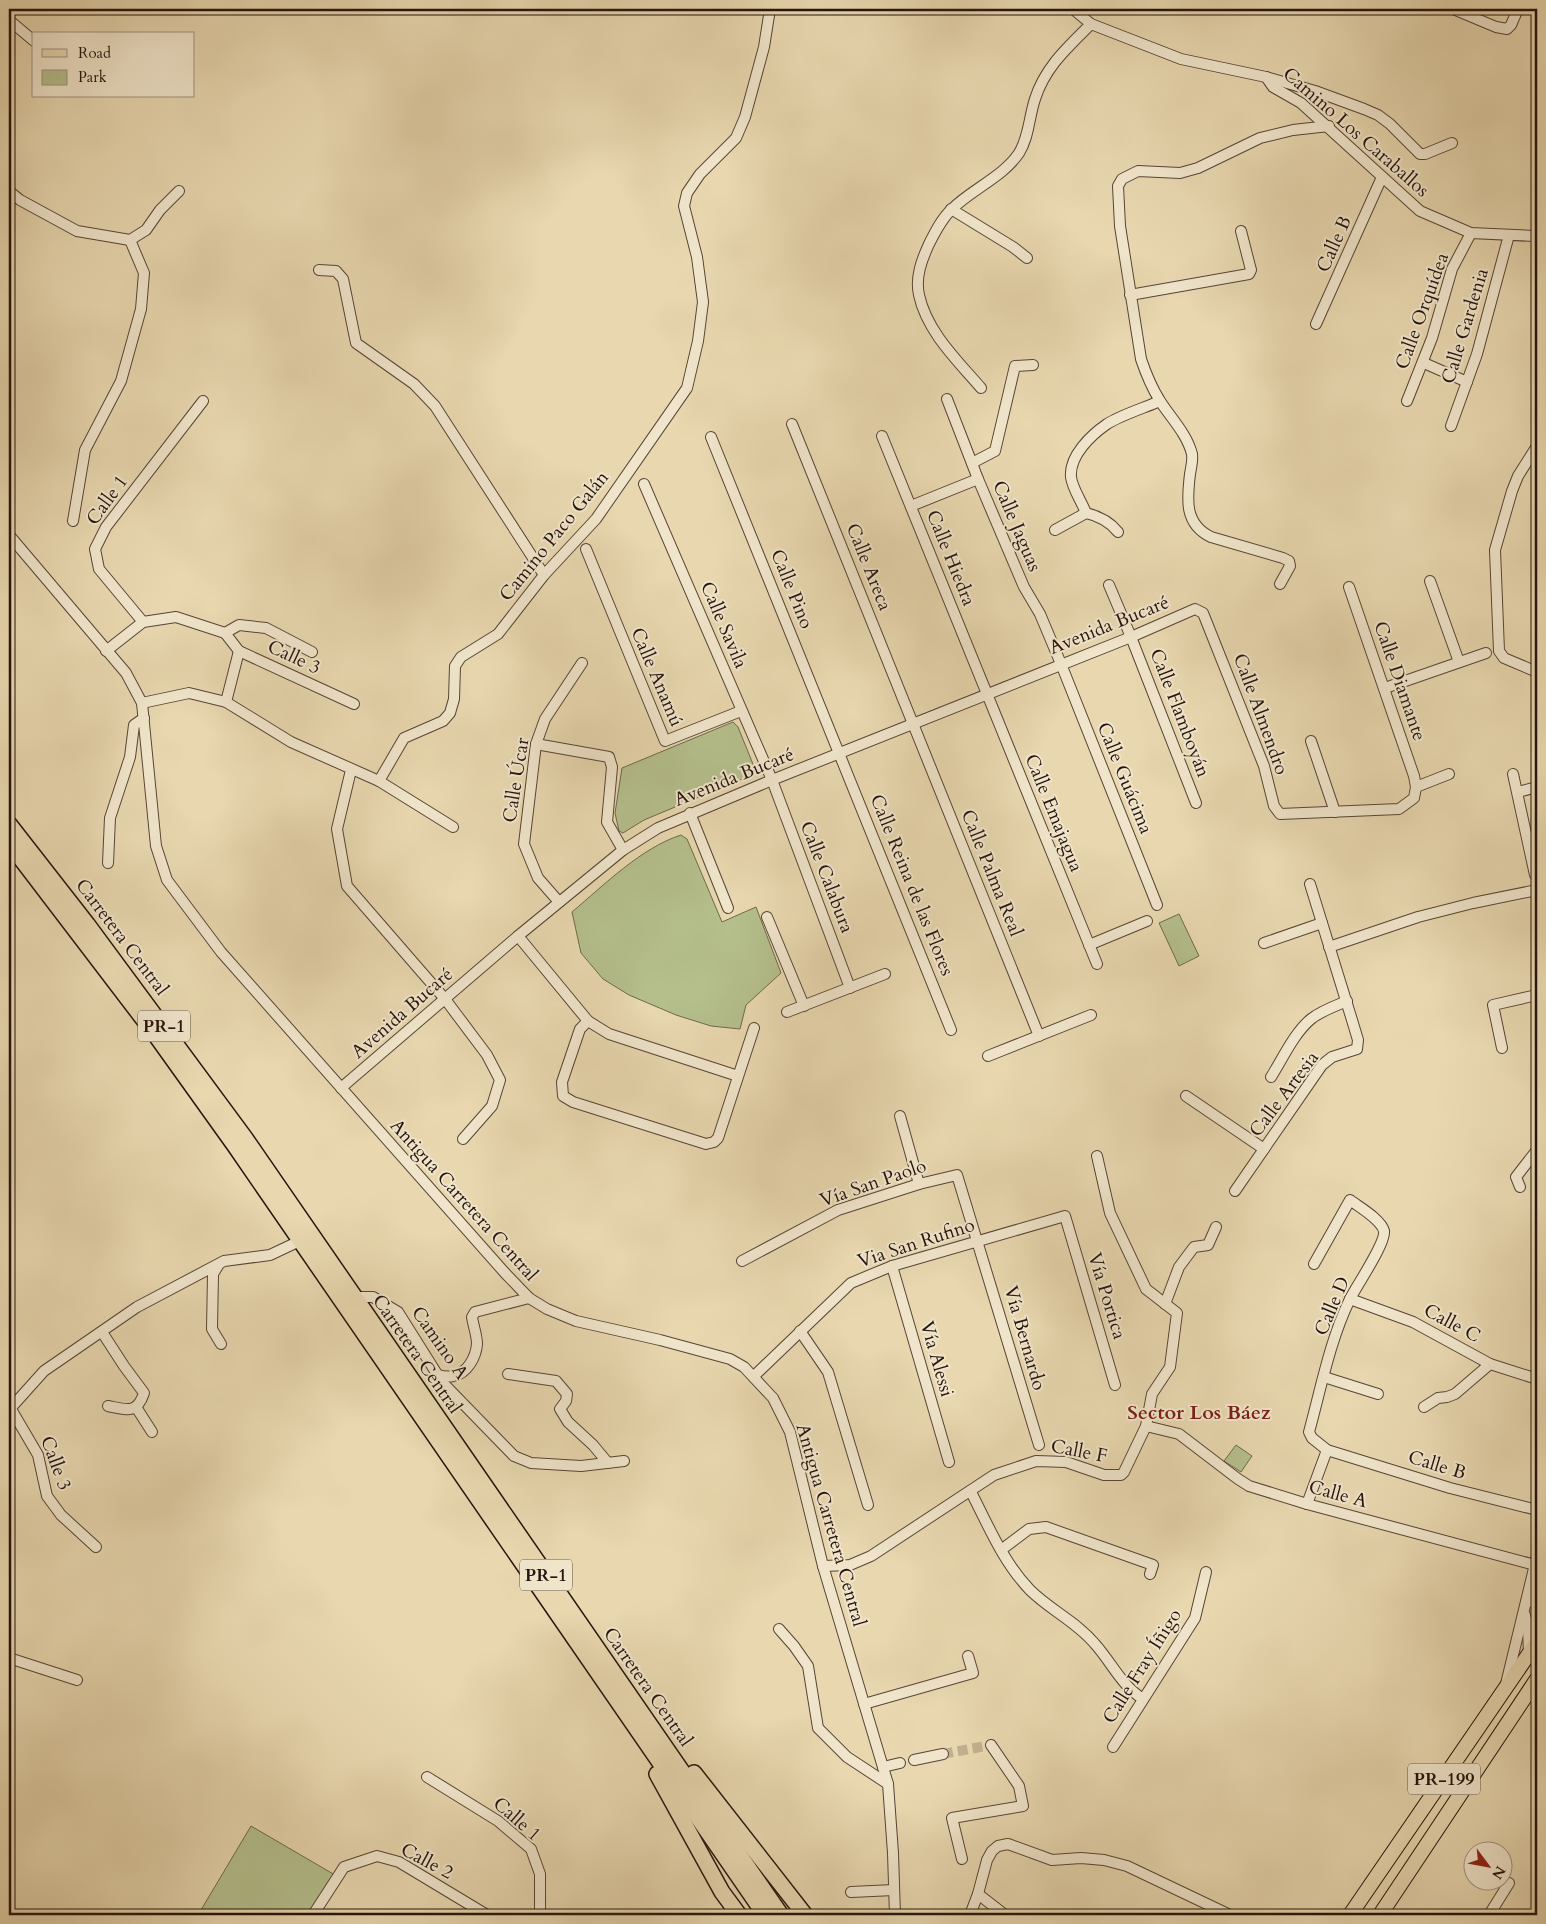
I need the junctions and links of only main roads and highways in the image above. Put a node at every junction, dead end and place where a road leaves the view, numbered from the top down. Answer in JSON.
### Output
{"nodes":[{"id":1,"x":9,"y":824,"type":"edge"},
{"id":2,"x":9,"y":844,"type":"edge"},
{"id":3,"x":306,"y":1238,"type":"junction"},
{"id":4,"x":1537,"y":1642,"type":"edge"},
{"id":5,"x":1529,"y":1655,"type":"junction"},
{"id":6,"x":1537,"y":1679,"type":"edge"},
{"id":7,"x":649,"y":1723,"type":"junction"},
{"id":8,"x":642,"y":1738,"type":"junction"},
{"id":9,"x":1490,"y":1750,"type":"junction"},
{"id":10,"x":1384,"y":1914,"type":"edge"},
{"id":11,"x":738,"y":1915,"type":"edge"},
{"id":12,"x":765,"y":1915,"type":"edge"},
{"id":13,"x":781,"y":1915,"type":"edge"},
{"id":14,"x":806,"y":1915,"type":"edge"},
{"id":15,"x":1350,"y":1915,"type":"edge"}],
"edges":[{"from":1,"to":3,"type":"highway","name":"Carretera Central","number":"PR-1"},
{"from":2,"to":3,"type":"highway","name":"Carretera Central","number":"PR-1"},
{"from":3,"to":7,"type":"highway","name":"Carretera Central","number":"PR-1"},
{"from":3,"to":8,"type":"highway","name":"Carretera Central","number":"PR-1"},
{"from":4,"to":5,"type":"main road","number":"PR-199"},
{"from":5,"to":9,"type":"main road"},
{"from":5,"to":15,"type":"main road","number":"PR-199"},
{"from":6,"to":9,"type":"main road","number":"PR-199"},
{"from":7,"to":13,"type":"highway","name":"Carretera Central","number":"PR-1"},
{"from":7,"to":14,"type":"highway"},
{"from":8,"to":11,"type":"highway"},
{"from":8,"to":12,"type":"highway","name":"Carretera Central","number":"PR-1"},
{"from":9,"to":10,"type":"main road","number":"PR-199"}]}
